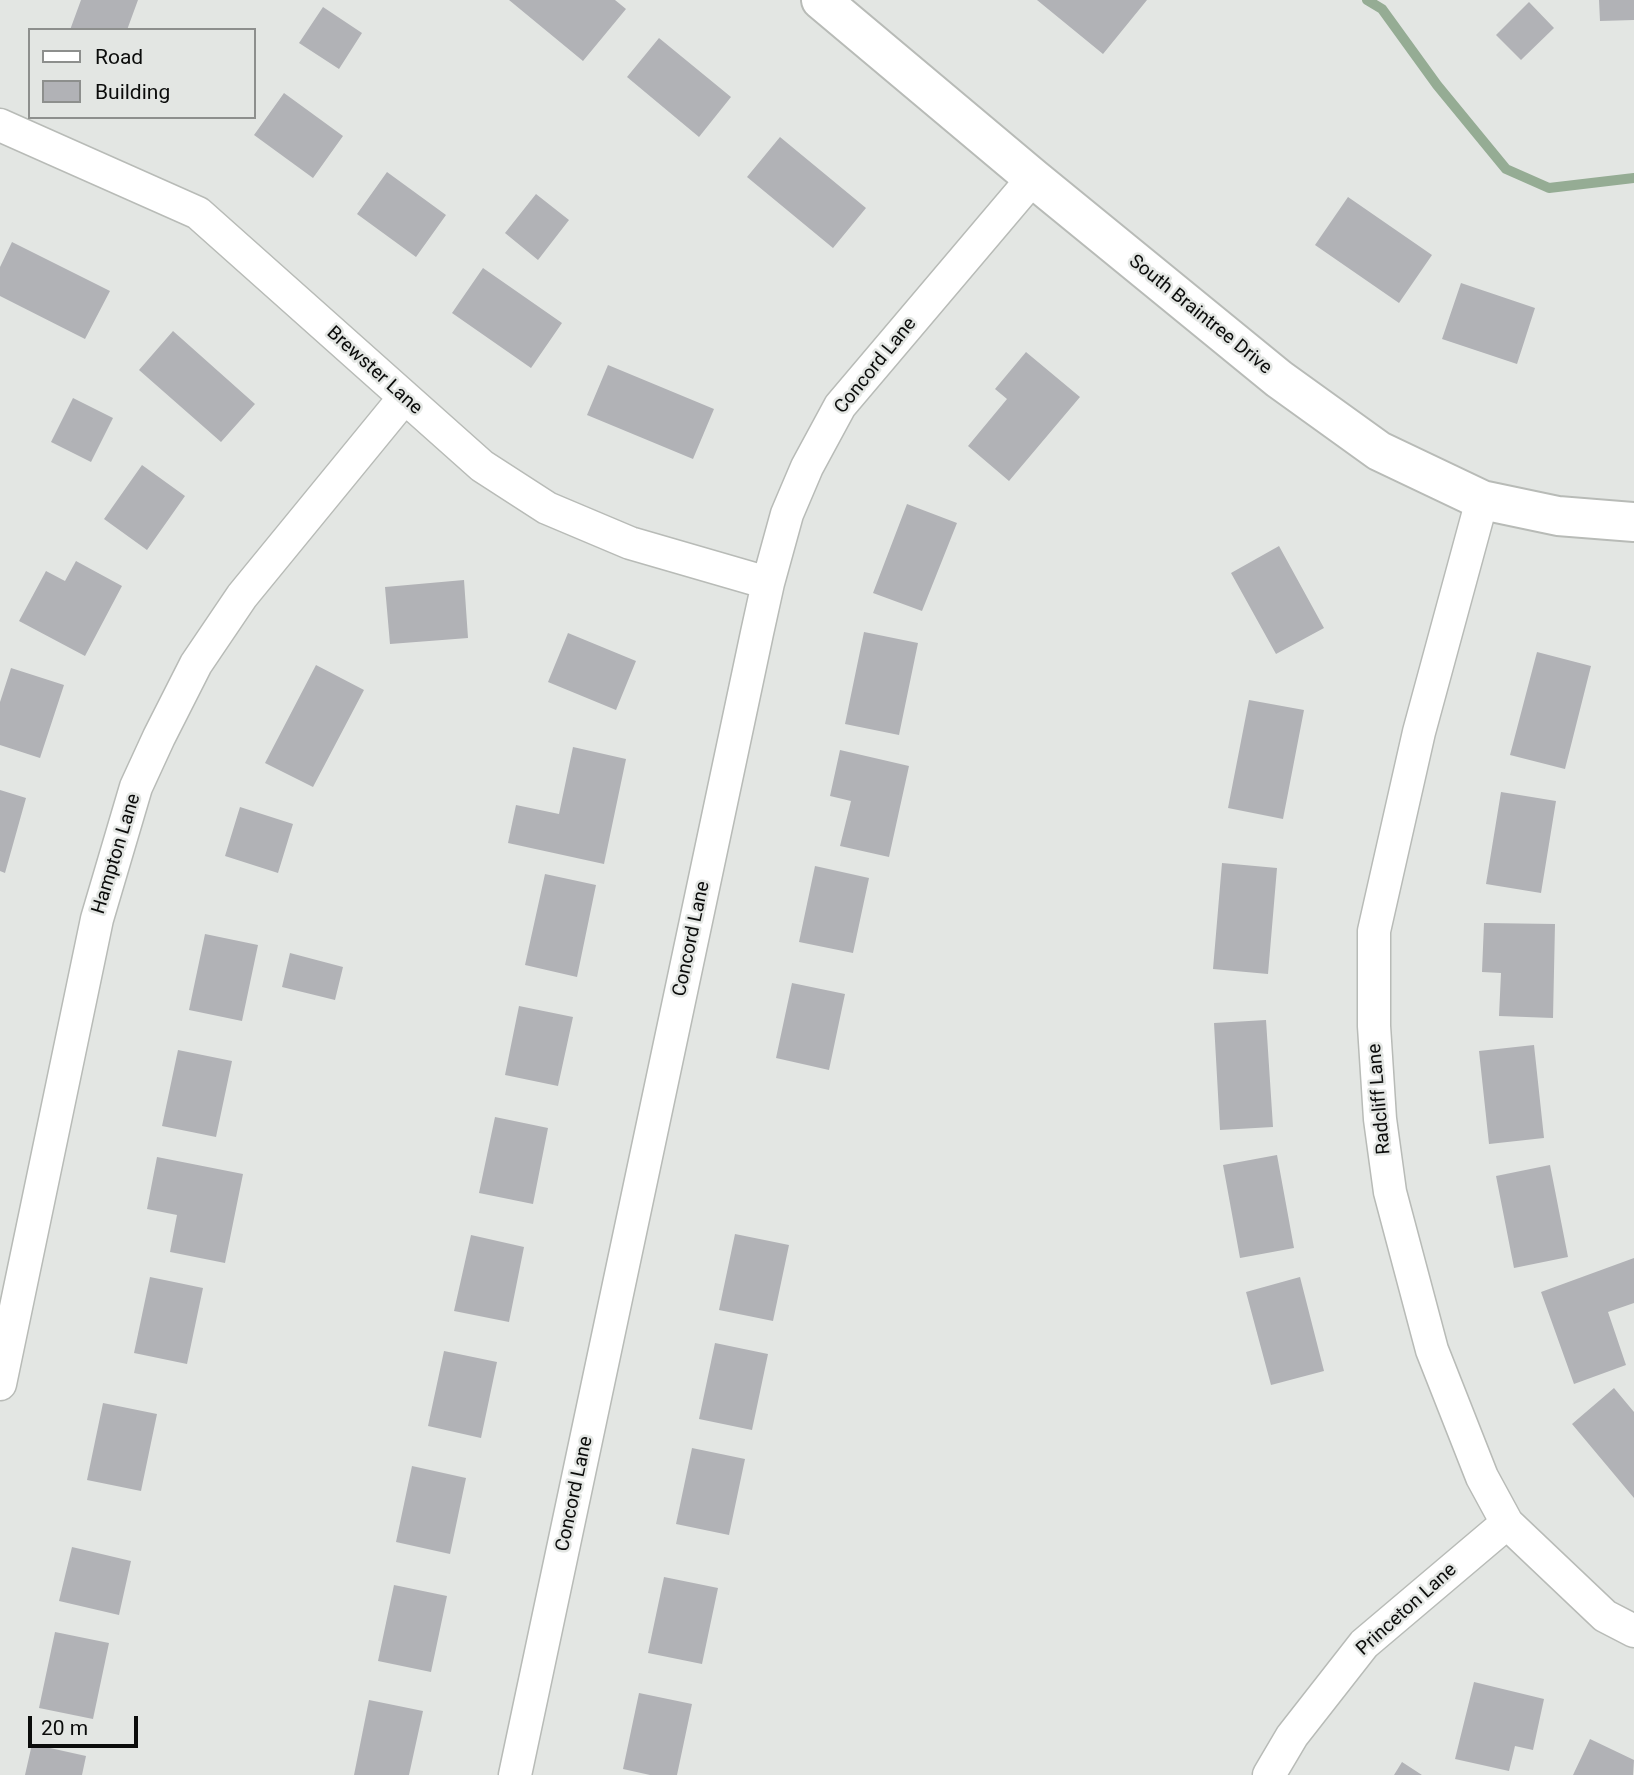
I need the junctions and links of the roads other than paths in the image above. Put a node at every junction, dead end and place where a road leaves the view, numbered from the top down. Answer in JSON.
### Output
{"nodes":[{"id":1,"x":821,"y":0,"type":"edge"},
{"id":2,"x":0,"y":125,"type":"edge"},
{"id":3,"x":1033,"y":178,"type":"junction"},
{"id":4,"x":404,"y":398,"type":"junction"},
{"id":5,"x":1482,"y":500,"type":"junction"},
{"id":6,"x":1634,"y":522,"type":"edge"},
{"id":7,"x":768,"y":583,"type":"junction"},
{"id":8,"x":0,"y":1384,"type":"edge"},
{"id":9,"x":1507,"y":1523,"type":"junction"},
{"id":10,"x":1634,"y":1631,"type":"edge"},
{"id":11,"x":515,"y":1775,"type":"edge"},
{"id":12,"x":1269,"y":1775,"type":"edge"}],
"edges":[{"from":1,"to":3,"type":"street","name":"South Braintree Drive"},
{"from":2,"to":4,"type":"street","name":"Brewster Lane"},
{"from":3,"to":5,"type":"street","name":"South Braintree Drive"},
{"from":3,"to":7,"type":"street","name":"Concord Lane"},
{"from":4,"to":7,"type":"street","name":"Brewster Lane"},
{"from":4,"to":8,"type":"street","name":"Hampton Lane"},
{"from":5,"to":6,"type":"street","name":"South Braintree Drive"},
{"from":5,"to":9,"type":"street","name":"Radcliff Lane"},
{"from":7,"to":11,"type":"street","name":"Concord Lane"},
{"from":9,"to":10,"type":"street","name":"Radcliff Lane"},
{"from":9,"to":12,"type":"street","name":"Princeton Lane"}]}
